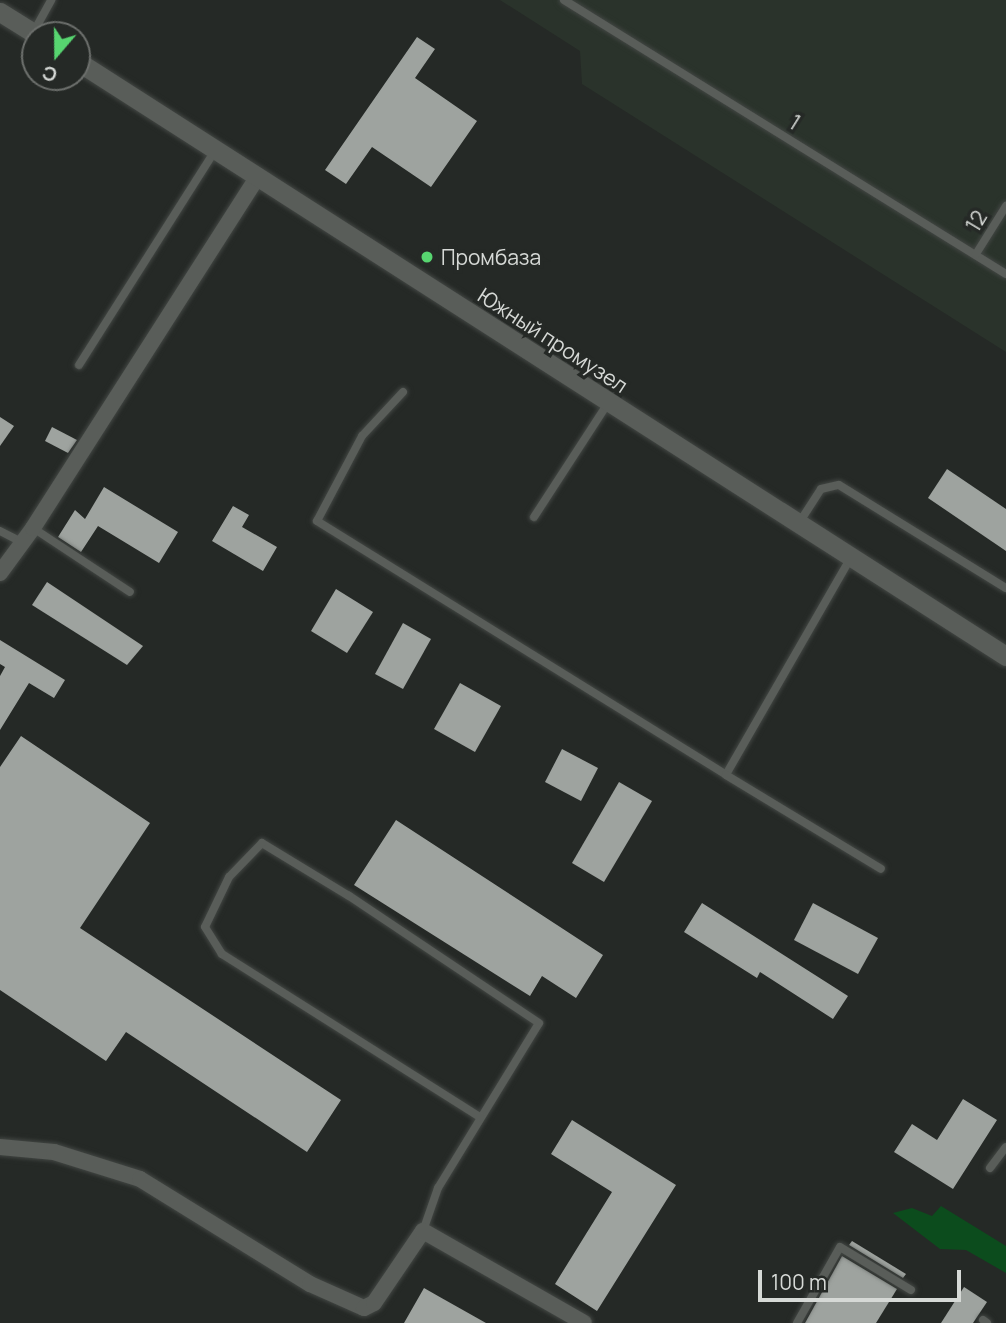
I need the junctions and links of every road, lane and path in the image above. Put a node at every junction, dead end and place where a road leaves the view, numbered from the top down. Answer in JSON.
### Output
{"nodes":[{"id":1,"x":51,"y":0,"type":"edge"},
{"id":2,"x":564,"y":0,"type":"edge"},
{"id":3,"x":0,"y":12,"type":"edge"},
{"id":4,"x":41,"y":21,"type":"edge"},
{"id":5,"x":21,"y":25,"type":"edge"},
{"id":6,"x":91,"y":70,"type":"edge"},
{"id":7,"x":216,"y":149,"type":"junction"},
{"id":8,"x":258,"y":176,"type":"junction"},
{"id":9,"x":1006,"y":206,"type":"edge"},
{"id":10,"x":976,"y":254,"type":"junction"},
{"id":11,"x":1006,"y":274,"type":"edge"},
{"id":12,"x":79,"y":365,"type":"dead end"},
{"id":13,"x":403,"y":392,"type":"dead end"},
{"id":14,"x":608,"y":402,"type":"junction"},
{"id":15,"x":534,"y":516,"type":"dead end"},
{"id":16,"x":797,"y":525,"type":"junction"},
{"id":17,"x":0,"y":531,"type":"edge"},
{"id":18,"x":28,"y":535,"type":"junction"},
{"id":19,"x":850,"y":559,"type":"junction"},
{"id":20,"x":0,"y":573,"type":"edge"},
{"id":21,"x":1006,"y":588,"type":"edge"},
{"id":22,"x":130,"y":592,"type":"dead end"},
{"id":23,"x":1006,"y":656,"type":"edge"},
{"id":24,"x":726,"y":775,"type":"junction"},
{"id":25,"x":881,"y":869,"type":"dead end"},
{"id":26,"x":480,"y":1117,"type":"junction"},
{"id":27,"x":0,"y":1147,"type":"edge"},
{"id":28,"x":1006,"y":1147,"type":"edge"},
{"id":29,"x":990,"y":1168,"type":"dead end"},
{"id":30,"x":423,"y":1231,"type":"junction"},
{"id":31,"x":911,"y":1290,"type":"dead end"},
{"id":32,"x":584,"y":1323,"type":"edge"},
{"id":33,"x":797,"y":1323,"type":"edge"}],
"edges":[{"from":1,"to":4,"type":"lane"},
{"from":2,"to":10,"type":"lane","name":"1","number":"1"},
{"from":3,"to":5,"type":"street"},
{"from":6,"to":7,"type":"street","name":"Южный промузел"},
{"from":7,"to":8,"type":"street","name":"Южный промузел"},
{"from":7,"to":12,"type":"lane"},
{"from":8,"to":14,"type":"street","name":"Южный промузел"},
{"from":8,"to":18,"type":"street"},
{"from":9,"to":10,"type":"lane","name":"12","number":"12"},
{"from":10,"to":11,"type":"lane","name":"1","number":"1"},
{"from":13,"to":24,"type":"lane"},
{"from":14,"to":15,"type":"lane"},
{"from":14,"to":16,"type":"street","name":"Южный промузел"},
{"from":16,"to":19,"type":"street","name":"Южный промузел"},
{"from":16,"to":21,"type":"lane"},
{"from":17,"to":18,"type":"lane"},
{"from":18,"to":20,"type":"street"},
{"from":18,"to":22,"type":"lane"},
{"from":19,"to":23,"type":"street","name":"Южный промузел"},
{"from":19,"to":24,"type":"lane"},
{"from":24,"to":25,"type":"lane"},
{"from":26,"to":26,"type":"lane"},
{"from":26,"to":30,"type":"lane"},
{"from":27,"to":30,"type":"street"},
{"from":28,"to":29,"type":"lane"},
{"from":30,"to":32,"type":"street"},
{"from":31,"to":33,"type":"lane"}]}
